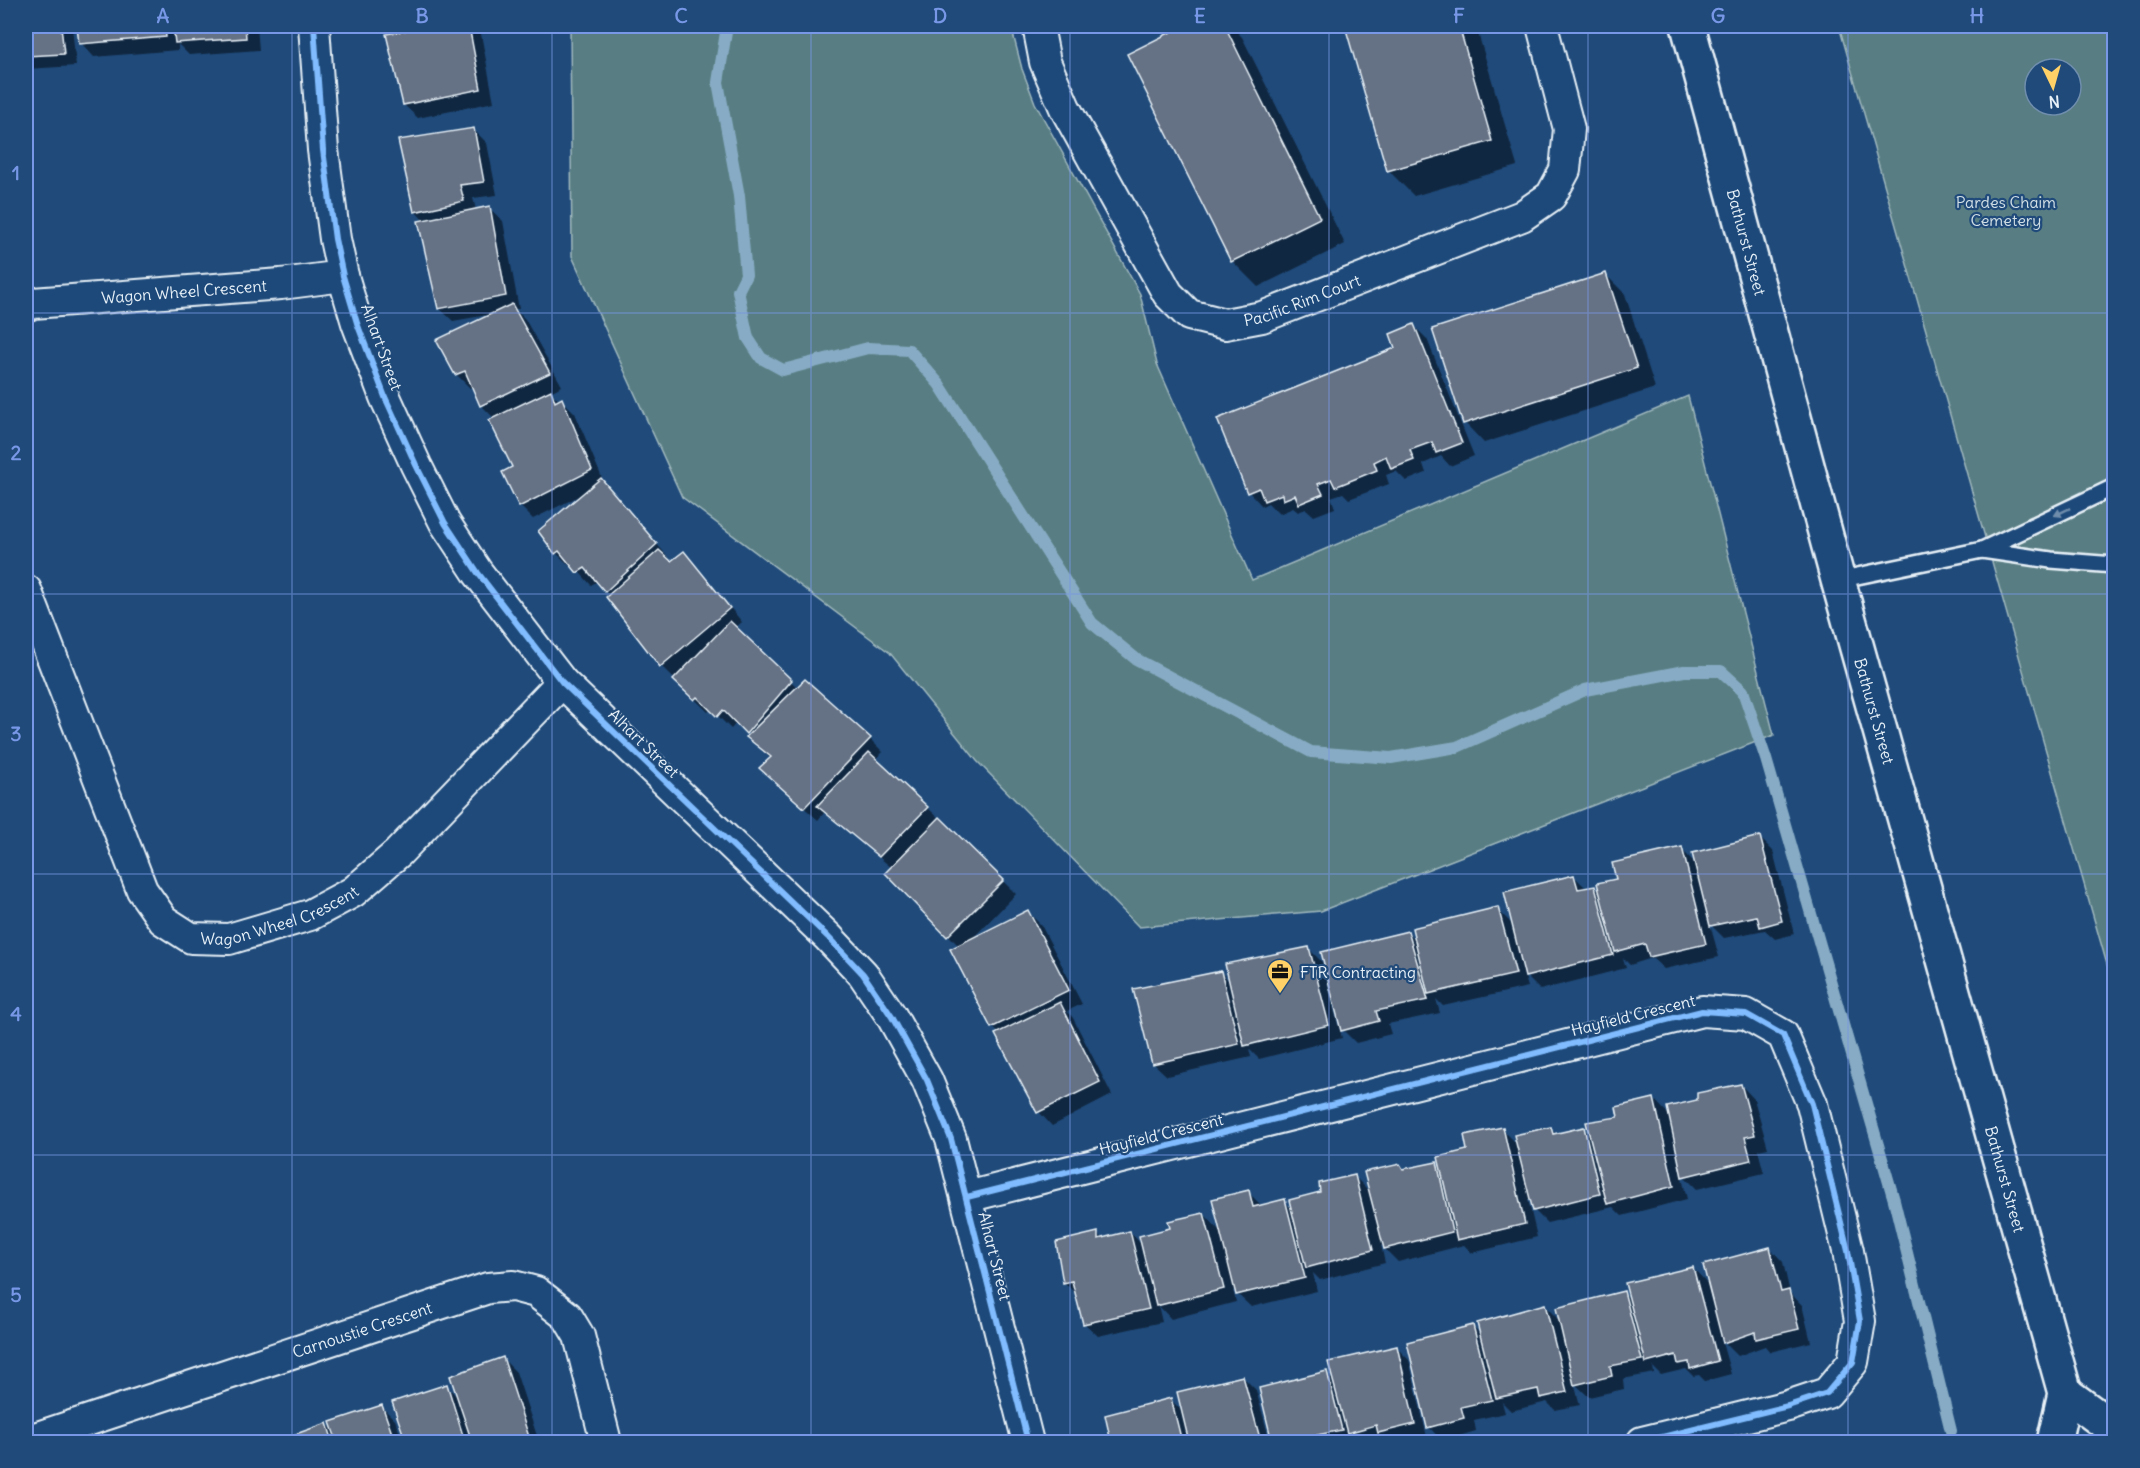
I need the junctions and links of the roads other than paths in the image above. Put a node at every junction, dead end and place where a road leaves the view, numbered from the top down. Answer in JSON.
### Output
{"nodes":[{"id":1,"x":314,"y":26,"type":"edge"},
{"id":2,"x":1038,"y":26,"type":"edge"},
{"id":3,"x":1542,"y":26,"type":"edge"},
{"id":4,"x":1688,"y":26,"type":"edge"},
{"id":5,"x":343,"y":276,"type":"junction"},
{"id":6,"x":26,"y":306,"type":"edge"},
{"id":7,"x":2115,"y":487,"type":"edge"},
{"id":8,"x":1982,"y":550,"type":"junction"},
{"id":9,"x":2115,"y":565,"type":"edge"},
{"id":10,"x":1838,"y":580,"type":"junction"},
{"id":11,"x":26,"y":591,"type":"edge"},
{"id":12,"x":562,"y":682,"type":"junction"},
{"id":13,"x":967,"y":1197,"type":"junction"},
{"id":14,"x":2065,"y":1393,"type":"junction"},
{"id":15,"x":26,"y":1441,"type":"edge"},
{"id":16,"x":606,"y":1443,"type":"edge"},
{"id":17,"x":1028,"y":1443,"type":"edge"},
{"id":18,"x":1642,"y":1443,"type":"edge"},
{"id":19,"x":2054,"y":1443,"type":"edge"},
{"id":20,"x":2112,"y":1443,"type":"edge"}],
"edges":[{"from":1,"to":5,"type":"street","name":"Alhart Street"},
{"from":2,"to":3,"type":"street","name":"Pacific Rim Court"},
{"from":4,"to":10,"type":"main road","name":"Bathurst Street"},
{"from":5,"to":6,"type":"street","name":"Wagon Wheel Crescent"},
{"from":5,"to":12,"type":"street","name":"Alhart Street"},
{"from":7,"to":8,"type":"lane","one_way":true},
{"from":8,"to":9,"type":"lane"},
{"from":8,"to":10,"type":"lane"},
{"from":10,"to":14,"type":"main road","name":"Bathurst Street"},
{"from":11,"to":12,"type":"street","name":"Wagon Wheel Crescent"},
{"from":12,"to":13,"type":"street","name":"Alhart Street"},
{"from":13,"to":17,"type":"street","name":"Alhart Street"},
{"from":13,"to":18,"type":"street","name":"Hayfield Crescent"},
{"from":14,"to":19,"type":"main road","name":"Bathurst Street"},
{"from":14,"to":20,"type":"main road"},
{"from":15,"to":16,"type":"street","name":"Carnoustie Crescent"}]}
